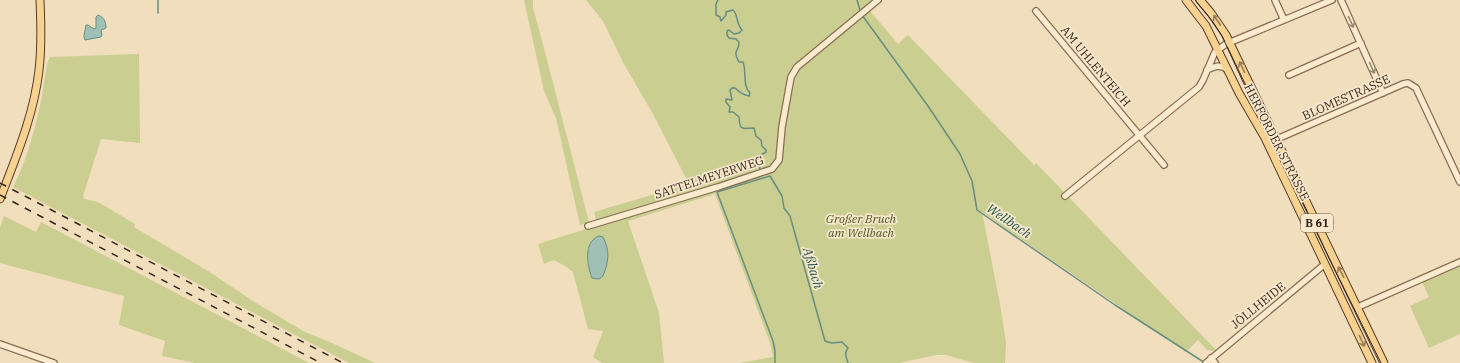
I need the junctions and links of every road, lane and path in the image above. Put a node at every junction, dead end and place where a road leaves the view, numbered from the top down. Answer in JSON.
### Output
{"nodes":[{"id":1,"x":40,"y":0,"type":"edge"},
{"id":2,"x":878,"y":0,"type":"edge"},
{"id":3,"x":1186,"y":0,"type":"edge"},
{"id":4,"x":1200,"y":0,"type":"edge"},
{"id":5,"x":1275,"y":0,"type":"edge"},
{"id":6,"x":1332,"y":0,"type":"edge"},
{"id":7,"x":1341,"y":0,"type":"edge"},
{"id":8,"x":1036,"y":11,"type":"dead end"},
{"id":9,"x":1284,"y":20,"type":"junction"},
{"id":10,"x":1230,"y":43,"type":"junction"},
{"id":11,"x":1361,"y":43,"type":"junction"},
{"id":12,"x":1218,"y":49,"type":"junction"},
{"id":13,"x":1207,"y":70,"type":"junction"},
{"id":14,"x":1228,"y":70,"type":"junction"},
{"id":15,"x":1289,"y":75,"type":"dead end"},
{"id":16,"x":1383,"y":93,"type":"junction"},
{"id":17,"x":1139,"y":135,"type":"junction"},
{"id":18,"x":1277,"y":139,"type":"junction"},
{"id":19,"x":1164,"y":165,"type":"dead end"},
{"id":20,"x":1460,"y":182,"type":"edge"},
{"id":21,"x":1065,"y":196,"type":"dead end"},
{"id":22,"x":0,"y":199,"type":"edge"},
{"id":23,"x":588,"y":226,"type":"dead end"},
{"id":24,"x":1460,"y":262,"type":"edge"},
{"id":25,"x":1325,"y":264,"type":"junction"},
{"id":26,"x":1358,"y":307,"type":"junction"},
{"id":27,"x":1351,"y":319,"type":"junction"},
{"id":28,"x":0,"y":344,"type":"edge"},
{"id":29,"x":1213,"y":361,"type":"edge"},
{"id":30,"x":54,"y":363,"type":"edge"},
{"id":31,"x":1206,"y":363,"type":"edge"},
{"id":32,"x":1372,"y":363,"type":"edge"},
{"id":33,"x":1384,"y":363,"type":"edge"}],
"edges":[{"from":1,"to":22,"type":"main road"},
{"from":2,"to":23,"type":"street","name":"SATTELMEYERWEG"},
{"from":3,"to":12,"type":"main road","name":"HERFORDER STRASSE","number":"B 61"},
{"from":10,"to":4,"type":"main road","name":"HERFORDER STRASSE","number":"B 61","one_way":true},
{"from":5,"to":9,"type":"street"},
{"from":6,"to":9,"type":"street"},
{"from":7,"to":11,"type":"street","one_way":true},
{"from":8,"to":17,"type":"street","name":"AM UHLENTEICH"},
{"from":9,"to":10,"type":"street"},
{"from":10,"to":12,"type":"street"},
{"from":18,"to":10,"type":"main road","name":"HERFORDER STRASSE","number":"B 61","one_way":true},
{"from":11,"to":15,"type":"street"},
{"from":11,"to":16,"type":"street","one_way":true},
{"from":12,"to":13,"type":"street"},
{"from":12,"to":14,"type":"main road","name":"HERFORDER STRASSE","number":"B 61"},
{"from":13,"to":14,"type":"street"},
{"from":13,"to":17,"type":"street"},
{"from":14,"to":25,"type":"main road","name":"HERFORDER STRASSE","number":"B 61"},
{"from":16,"to":18,"type":"street","name":"BLOMESTRASSE"},
{"from":16,"to":20,"type":"street","name":"BLOMESTRASSE"},
{"from":17,"to":19,"type":"street","name":"AM UHLENTEICH"},
{"from":17,"to":21,"type":"street"},
{"from":26,"to":18,"type":"main road","name":"HERFORDER STRASSE","number":"B 61","one_way":true},
{"from":24,"to":26,"type":"street"},
{"from":25,"to":27,"type":"main road","name":"HERFORDER STRASSE","number":"B 61"},
{"from":25,"to":29,"type":"street","name":"JÖLLHEIDE"},
{"from":26,"to":27,"type":"main road"},
{"from":26,"to":33,"type":"main road","name":"HERFORDER STRASSE","number":"B 61"},
{"from":27,"to":32,"type":"main road","name":"HERFORDER STRASSE","number":"B 61","one_way":true},
{"from":28,"to":30,"type":"street"},
{"from":29,"to":31,"type":"street","name":"JÖLLHEIDE"}]}
